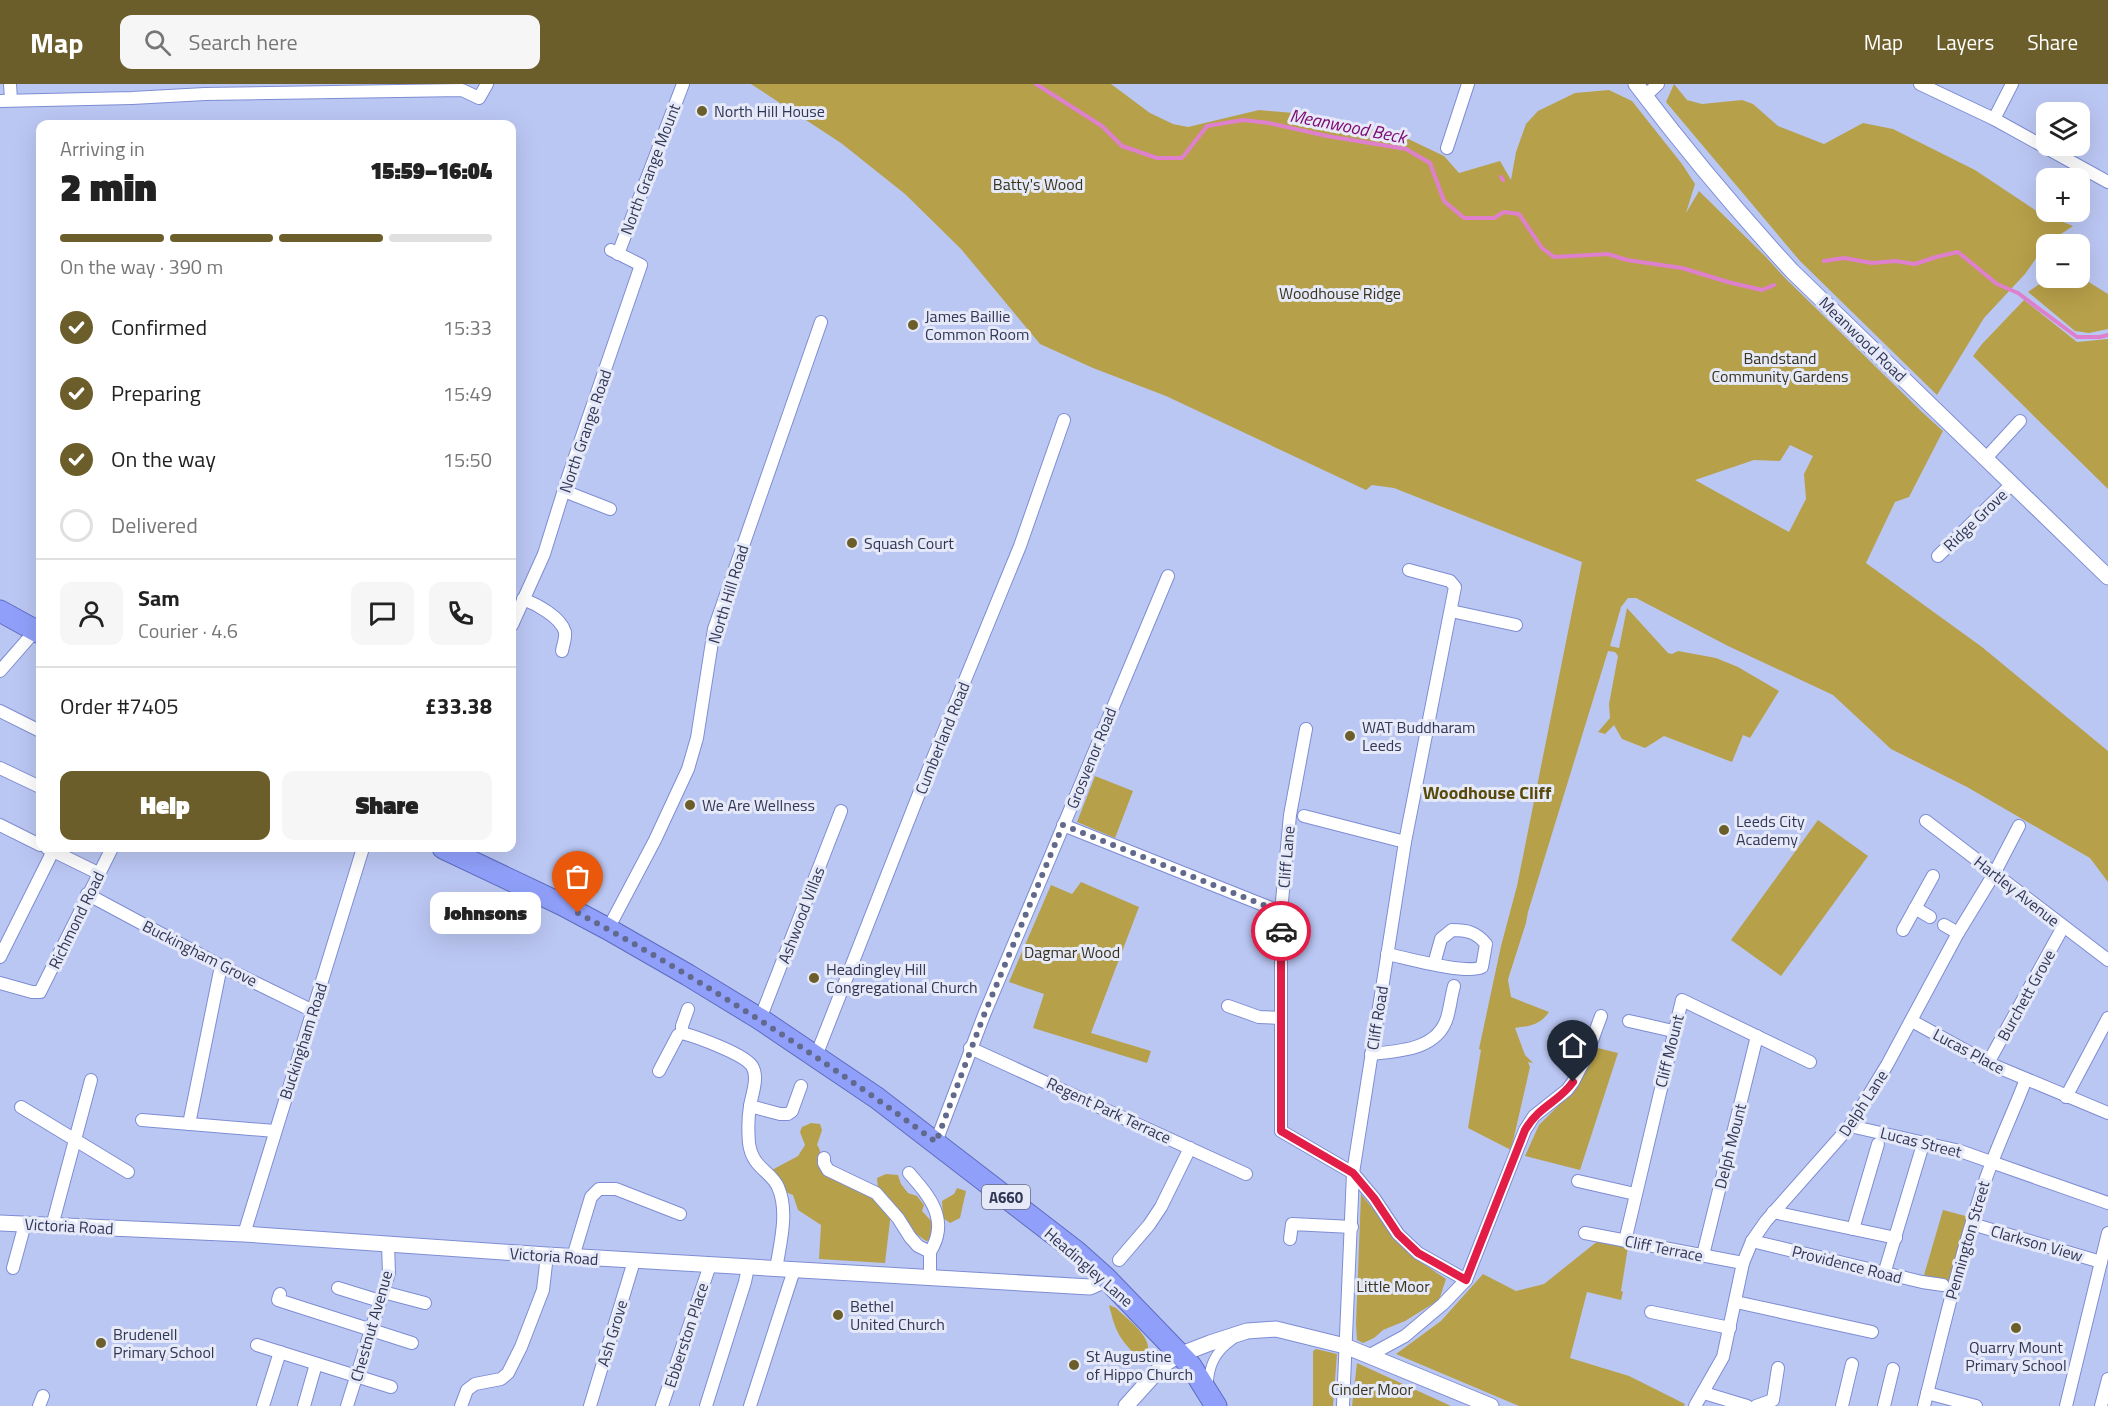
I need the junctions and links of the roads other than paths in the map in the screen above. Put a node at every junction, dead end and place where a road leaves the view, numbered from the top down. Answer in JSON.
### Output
{"nodes":[{"id":1,"x":10,"y":84,"type":"edge"},
{"id":2,"x":487,"y":84,"type":"edge"},
{"id":3,"x":683,"y":84,"type":"edge"},
{"id":4,"x":1468,"y":84,"type":"edge"},
{"id":5,"x":1658,"y":84,"type":"edge"},
{"id":6,"x":1920,"y":84,"type":"edge"},
{"id":7,"x":2012,"y":84,"type":"edge"},
{"id":8,"x":1641,"y":90,"type":"edge"},
{"id":9,"x":5,"y":100,"type":"edge"},
{"id":10,"x":1994,"y":119,"type":"junction"},
{"id":11,"x":1447,"y":148,"type":"dead end"},
{"id":12,"x":2108,"y":182,"type":"edge"},
{"id":13,"x":615,"y":252,"type":"joint"},
{"id":14,"x":821,"y":322,"type":"dead end"},
{"id":15,"x":1064,"y":420,"type":"dead end"},
{"id":16,"x":2020,"y":421,"type":"dead end"},
{"id":17,"x":1986,"y":458,"type":"junction"},
{"id":18,"x":2012,"y":484,"type":"junction"},
{"id":19,"x":564,"y":491,"type":"junction"},
{"id":20,"x":610,"y":509,"type":"dead end"},
{"id":21,"x":1938,"y":556,"type":"dead end"},
{"id":22,"x":1409,"y":570,"type":"dead end"},
{"id":23,"x":1168,"y":576,"type":"dead end"},
{"id":24,"x":2108,"y":577,"type":"edge"},
{"id":25,"x":523,"y":599,"type":"junction"},
{"id":26,"x":0,"y":610,"type":"edge"},
{"id":27,"x":1451,"y":611,"type":"junction"},
{"id":28,"x":516,"y":616,"type":"edge"},
{"id":29,"x":1516,"y":625,"type":"dead end"},
{"id":30,"x":36,"y":631,"type":"edge"},
{"id":31,"x":36,"y":634,"type":"edge"},
{"id":32,"x":562,"y":651,"type":"dead end"},
{"id":33,"x":0,"y":671,"type":"edge"},
{"id":34,"x":0,"y":711,"type":"edge"},
{"id":35,"x":36,"y":729,"type":"edge"},
{"id":36,"x":1306,"y":729,"type":"dead end"},
{"id":37,"x":0,"y":768,"type":"edge"},
{"id":38,"x":36,"y":785,"type":"edge"},
{"id":39,"x":841,"y":811,"type":"dead end"},
{"id":40,"x":1304,"y":816,"type":"dead end"},
{"id":41,"x":1926,"y":821,"type":"dead end"},
{"id":42,"x":0,"y":825,"type":"edge"},
{"id":43,"x":1063,"y":825,"type":"junction"},
{"id":44,"x":2019,"y":826,"type":"dead end"},
{"id":45,"x":1405,"y":842,"type":"junction"},
{"id":46,"x":36,"y":843,"type":"edge"},
{"id":47,"x":48,"y":852,"type":"edge"},
{"id":48,"x":55,"y":852,"type":"edge"},
{"id":49,"x":109,"y":852,"type":"edge"},
{"id":50,"x":362,"y":852,"type":"edge"},
{"id":51,"x":451,"y":852,"type":"edge"},
{"id":52,"x":98,"y":873,"type":"junction"},
{"id":53,"x":1994,"y":874,"type":"junction"},
{"id":54,"x":1933,"y":876,"type":"dead end"},
{"id":55,"x":87,"y":894,"type":"junction"},
{"id":56,"x":1915,"y":908,"type":"junction"},
{"id":57,"x":1281,"y":912,"type":"junction"},
{"id":58,"x":1930,"y":917,"type":"dead end"},
{"id":59,"x":1944,"y":925,"type":"dead end"},
{"id":60,"x":2063,"y":927,"type":"junction"},
{"id":61,"x":608,"y":929,"type":"junction"},
{"id":62,"x":1903,"y":930,"type":"dead end"},
{"id":63,"x":1958,"y":933,"type":"junction"},
{"id":64,"x":1387,"y":954,"type":"junction"},
{"id":65,"x":0,"y":957,"type":"edge"},
{"id":66,"x":2108,"y":960,"type":"edge"},
{"id":67,"x":1434,"y":964,"type":"junction"},
{"id":68,"x":221,"y":966,"type":"junction"},
{"id":69,"x":0,"y":983,"type":"edge"},
{"id":70,"x":1454,"y":986,"type":"dead end"},
{"id":71,"x":1228,"y":1006,"type":"dead end"},
{"id":72,"x":688,"y":1009,"type":"dead end"},
{"id":73,"x":313,"y":1011,"type":"junction"},
{"id":74,"x":1602,"y":1016,"type":"dead end"},
{"id":75,"x":1281,"y":1018,"type":"junction"},
{"id":76,"x":2108,"y":1018,"type":"edge"},
{"id":77,"x":760,"y":1019,"type":"junction"},
{"id":78,"x":1629,"y":1021,"type":"dead end"},
{"id":79,"x":1912,"y":1021,"type":"junction"},
{"id":80,"x":1673,"y":1031,"type":"junction"},
{"id":81,"x":682,"y":1033,"type":"junction"},
{"id":82,"x":1756,"y":1036,"type":"junction"},
{"id":83,"x":970,"y":1048,"type":"junction"},
{"id":84,"x":1371,"y":1054,"type":"junction"},
{"id":85,"x":816,"y":1056,"type":"junction"},
{"id":86,"x":1810,"y":1062,"type":"dead end"},
{"id":87,"x":1988,"y":1063,"type":"junction"},
{"id":88,"x":659,"y":1071,"type":"dead end"},
{"id":89,"x":2026,"y":1079,"type":"junction"},
{"id":90,"x":91,"y":1080,"type":"dead end"},
{"id":91,"x":801,"y":1086,"type":"dead end"},
{"id":92,"x":2066,"y":1097,"type":"junction"},
{"id":93,"x":750,"y":1106,"type":"junction"},
{"id":94,"x":21,"y":1107,"type":"dead end"},
{"id":95,"x":2108,"y":1113,"type":"edge"},
{"id":96,"x":142,"y":1120,"type":"dead end"},
{"id":97,"x":189,"y":1124,"type":"junction"},
{"id":98,"x":1850,"y":1126,"type":"junction"},
{"id":99,"x":274,"y":1131,"type":"junction"},
{"id":100,"x":75,"y":1139,"type":"junction"},
{"id":101,"x":936,"y":1142,"type":"junction"},
{"id":102,"x":1878,"y":1144,"type":"dead end"},
{"id":103,"x":1190,"y":1148,"type":"junction"},
{"id":104,"x":1921,"y":1151,"type":"dead end"},
{"id":105,"x":824,"y":1158,"type":"dead end"},
{"id":106,"x":1991,"y":1161,"type":"junction"},
{"id":107,"x":128,"y":1172,"type":"dead end"},
{"id":108,"x":909,"y":1173,"type":"dead end"},
{"id":109,"x":1353,"y":1173,"type":"junction"},
{"id":110,"x":1246,"y":1174,"type":"dead end"},
{"id":111,"x":1578,"y":1181,"type":"dead end"},
{"id":112,"x":1635,"y":1194,"type":"junction"},
{"id":113,"x":2108,"y":1203,"type":"edge"},
{"id":114,"x":1773,"y":1212,"type":"junction"},
{"id":115,"x":680,"y":1214,"type":"dead end"},
{"id":116,"x":0,"y":1222,"type":"edge"},
{"id":117,"x":25,"y":1224,"type":"junction"},
{"id":118,"x":1972,"y":1224,"type":"junction"},
{"id":119,"x":52,"y":1226,"type":"junction"},
{"id":120,"x":1352,"y":1227,"type":"junction"},
{"id":121,"x":1853,"y":1229,"type":"junction"},
{"id":122,"x":1585,"y":1233,"type":"dead end"},
{"id":123,"x":2108,"y":1233,"type":"edge"},
{"id":124,"x":244,"y":1234,"type":"junction"},
{"id":125,"x":1896,"y":1238,"type":"junction"},
{"id":126,"x":1290,"y":1239,"type":"dead end"},
{"id":127,"x":1625,"y":1241,"type":"junction"},
{"id":128,"x":1752,"y":1241,"type":"junction"},
{"id":129,"x":388,"y":1245,"type":"junction"},
{"id":130,"x":930,"y":1252,"type":"junction"},
{"id":131,"x":547,"y":1255,"type":"junction"},
{"id":132,"x":1703,"y":1256,"type":"junction"},
{"id":133,"x":573,"y":1257,"type":"junction"},
{"id":134,"x":634,"y":1260,"type":"junction"},
{"id":135,"x":2101,"y":1262,"type":"junction"},
{"id":136,"x":1743,"y":1263,"type":"junction"},
{"id":137,"x":710,"y":1265,"type":"junction"},
{"id":138,"x":748,"y":1267,"type":"junction"},
{"id":139,"x":13,"y":1268,"type":"dead end"},
{"id":140,"x":776,"y":1269,"type":"junction"},
{"id":141,"x":1112,"y":1269,"type":"junction"},
{"id":142,"x":794,"y":1270,"type":"junction"},
{"id":143,"x":1884,"y":1274,"type":"junction"},
{"id":144,"x":930,"y":1279,"type":"junction"},
{"id":145,"x":1466,"y":1280,"type":"junction"},
{"id":146,"x":1942,"y":1285,"type":"dead end"},
{"id":147,"x":338,"y":1288,"type":"dead end"},
{"id":148,"x":280,"y":1293,"type":"dead end"},
{"id":149,"x":381,"y":1296,"type":"junction"},
{"id":150,"x":1736,"y":1302,"type":"junction"},
{"id":151,"x":424,"y":1303,"type":"dead end"},
{"id":152,"x":1651,"y":1312,"type":"dead end"},
{"id":153,"x":1730,"y":1328,"type":"junction"},
{"id":154,"x":371,"y":1329,"type":"junction"},
{"id":155,"x":1247,"y":1331,"type":"junction"},
{"id":156,"x":1872,"y":1332,"type":"dead end"},
{"id":157,"x":412,"y":1343,"type":"dead end"},
{"id":158,"x":257,"y":1345,"type":"dead end"},
{"id":159,"x":1345,"y":1346,"type":"junction"},
{"id":160,"x":280,"y":1352,"type":"junction"},
{"id":161,"x":1179,"y":1355,"type":"junction"},
{"id":162,"x":1370,"y":1355,"type":"junction"},
{"id":163,"x":316,"y":1364,"type":"junction"},
{"id":164,"x":1852,"y":1364,"type":"dead end"},
{"id":165,"x":1778,"y":1368,"type":"dead end"},
{"id":166,"x":1893,"y":1369,"type":"dead end"},
{"id":167,"x":356,"y":1376,"type":"junction"},
{"id":168,"x":2108,"y":1379,"type":"edge"},
{"id":169,"x":391,"y":1387,"type":"dead end"},
{"id":170,"x":1704,"y":1393,"type":"junction"},
{"id":171,"x":1926,"y":1400,"type":"edge"},
{"id":172,"x":1210,"y":1402,"type":"edge"},
{"id":173,"x":263,"y":1406,"type":"edge"},
{"id":174,"x":304,"y":1406,"type":"edge"},
{"id":175,"x":347,"y":1406,"type":"edge"},
{"id":176,"x":461,"y":1406,"type":"edge"},
{"id":177,"x":590,"y":1406,"type":"edge"},
{"id":178,"x":662,"y":1406,"type":"edge"},
{"id":179,"x":706,"y":1406,"type":"edge"},
{"id":180,"x":750,"y":1406,"type":"edge"},
{"id":181,"x":1114,"y":1406,"type":"edge"},
{"id":182,"x":1126,"y":1406,"type":"edge"},
{"id":183,"x":1343,"y":1406,"type":"edge"},
{"id":184,"x":1491,"y":1406,"type":"edge"},
{"id":185,"x":1695,"y":1406,"type":"edge"},
{"id":186,"x":1747,"y":1406,"type":"edge"},
{"id":187,"x":1756,"y":1406,"type":"edge"},
{"id":188,"x":1842,"y":1406,"type":"edge"},
{"id":189,"x":1884,"y":1406,"type":"edge"},
{"id":190,"x":1976,"y":1406,"type":"edge"},
{"id":191,"x":2066,"y":1406,"type":"edge"},
{"id":192,"x":2101,"y":1406,"type":"edge"}],
"edges":[{"from":1,"to":9,"type":"street"},
{"from":2,"to":9,"type":"street"},
{"from":3,"to":13,"type":"street","name":"North Grange Mount"},
{"from":4,"to":11,"type":"street"},
{"from":5,"to":8,"type":"street"},
{"from":6,"to":10,"type":"street"},
{"from":7,"to":10,"type":"street"},
{"from":8,"to":17,"type":"street","name":"Meanwood Road"},
{"from":10,"to":12,"type":"street"},
{"from":13,"to":19,"type":"street","name":"North Grange Road"},
{"from":14,"to":61,"type":"street","name":"North Hill Road"},
{"from":15,"to":85,"type":"street","name":"Cumberland Road"},
{"from":16,"to":17,"type":"street"},
{"from":17,"to":18,"type":"street","name":"Meanwood Road"},
{"from":18,"to":21,"type":"street","name":"Ridge Grove"},
{"from":18,"to":24,"type":"street","name":"Meanwood Road"},
{"from":19,"to":20,"type":"street"},
{"from":19,"to":25,"type":"street","name":"North Grange Road"},
{"from":22,"to":27,"type":"street","name":"Cliff Road"},
{"from":23,"to":43,"type":"street","name":"Grosvenor Road"},
{"from":25,"to":28,"type":"street","name":"North Grange Road"},
{"from":25,"to":32,"type":"street"},
{"from":26,"to":30,"type":"highway"},
{"from":27,"to":29,"type":"street"},
{"from":27,"to":45,"type":"street","name":"Cliff Road"},
{"from":31,"to":33,"type":"street"},
{"from":34,"to":35,"type":"street"},
{"from":36,"to":57,"type":"street","name":"Cliff Lane"},
{"from":37,"to":38,"type":"street"},
{"from":39,"to":77,"type":"street","name":"Ashwood Villas"},
{"from":40,"to":45,"type":"street"},
{"from":41,"to":53,"type":"street","name":"Hartley Avenue"},
{"from":42,"to":46,"type":"street"},
{"from":43,"to":57,"type":"street"},
{"from":43,"to":83,"type":"street","name":"Grosvenor Road"},
{"from":44,"to":53,"type":"street","name":"Delph Lane"},
{"from":45,"to":64,"type":"street","name":"Cliff Road"},
{"from":47,"to":65,"type":"street"},
{"from":48,"to":52,"type":"street"},
{"from":49,"to":52,"type":"street","name":"Richmond Road"},
{"from":50,"to":73,"type":"street","name":"Buckingham Road"},
{"from":51,"to":61,"type":"highway","name":"Headingley Lane","number":"A660"},
{"from":52,"to":55,"type":"street","name":"Richmond Road"},
{"from":53,"to":60,"type":"street","name":"Hartley Avenue"},
{"from":53,"to":63,"type":"street","name":"Delph Lane"},
{"from":54,"to":56,"type":"street"},
{"from":55,"to":68,"type":"street","name":"Buckingham Grove"},
{"from":55,"to":69,"type":"street","name":"Richmond Road"},
{"from":56,"to":58,"type":"street"},
{"from":56,"to":62,"type":"street"},
{"from":57,"to":75,"type":"street","name":"Cliff Lane"},
{"from":59,"to":63,"type":"street"},
{"from":60,"to":66,"type":"street","name":"Hartley Avenue"},
{"from":60,"to":87,"type":"street","name":"Burchett Grove"},
{"from":61,"to":77,"type":"highway","name":"Headingley Lane","number":"A660"},
{"from":63,"to":79,"type":"street","name":"Delph Lane"},
{"from":64,"to":67,"type":"street"},
{"from":64,"to":84,"type":"street","name":"Cliff Road"},
{"from":67,"to":67,"type":"street"},
{"from":68,"to":73,"type":"street","name":"Buckingham Grove"},
{"from":68,"to":97,"type":"street"},
{"from":70,"to":84,"type":"street"},
{"from":71,"to":75,"type":"street"},
{"from":72,"to":81,"type":"street"},
{"from":73,"to":99,"type":"street","name":"Buckingham Road"},
{"from":74,"to":145,"type":"street"},
{"from":75,"to":109,"type":"street","name":"Cliff Lane"},
{"from":76,"to":92,"type":"street"},
{"from":77,"to":85,"type":"highway","name":"Headingley Lane","number":"A660"},
{"from":78,"to":80,"type":"street"},
{"from":79,"to":87,"type":"street","name":"Lucas Place"},
{"from":79,"to":98,"type":"street","name":"Delph Lane"},
{"from":80,"to":82,"type":"street","name":"Cliff Mount"},
{"from":80,"to":112,"type":"street","name":"Cliff Mount"},
{"from":81,"to":88,"type":"street"},
{"from":81,"to":93,"type":"street"},
{"from":82,"to":86,"type":"street","name":"Cliff Mount"},
{"from":82,"to":132,"type":"street","name":"Delph Mount"},
{"from":83,"to":101,"type":"street","name":"Grosvenor Road"},
{"from":83,"to":103,"type":"street","name":"Regent Park Terrace"},
{"from":84,"to":109,"type":"street","name":"Cliff Road"},
{"from":85,"to":101,"type":"highway","name":"Headingley Lane","number":"A660"},
{"from":87,"to":89,"type":"street","name":"Lucas Place"},
{"from":89,"to":92,"type":"street","name":"Lucas Place"},
{"from":89,"to":106,"type":"street","name":"Pennington Street"},
{"from":90,"to":100,"type":"street"},
{"from":91,"to":93,"type":"street"},
{"from":92,"to":95,"type":"street","name":"Lucas Place"},
{"from":93,"to":140,"type":"street"},
{"from":94,"to":100,"type":"street"},
{"from":96,"to":97,"type":"street"},
{"from":97,"to":99,"type":"street"},
{"from":98,"to":106,"type":"street","name":"Lucas Street"},
{"from":98,"to":114,"type":"street","name":"Delph Lane"},
{"from":99,"to":124,"type":"street","name":"Buckingham Road"},
{"from":100,"to":107,"type":"street"},
{"from":100,"to":119,"type":"street"},
{"from":101,"to":141,"type":"highway","name":"Headingley Lane","number":"A660"},
{"from":102,"to":121,"type":"street"},
{"from":103,"to":110,"type":"street","name":"Regent Park Terrace"},
{"from":103,"to":141,"type":"street"},
{"from":104,"to":125,"type":"street"},
{"from":105,"to":130,"type":"street"},
{"from":106,"to":113,"type":"street","name":"Lucas Street"},
{"from":106,"to":118,"type":"street","name":"Pennington Street"},
{"from":108,"to":130,"type":"street"},
{"from":109,"to":120,"type":"street","name":"Cliff Road"},
{"from":109,"to":145,"type":"street"},
{"from":111,"to":112,"type":"street"},
{"from":112,"to":127,"type":"street","name":"Cliff Mount"},
{"from":114,"to":121,"type":"street"},
{"from":114,"to":128,"type":"street","name":"Delph Lane"},
{"from":115,"to":133,"type":"street"},
{"from":116,"to":117,"type":"street","name":"Victoria Road"},
{"from":117,"to":119,"type":"street","name":"Victoria Road"},
{"from":117,"to":139,"type":"street"},
{"from":118,"to":135,"type":"street","name":"Clarkson View"},
{"from":118,"to":171,"type":"street","name":"Pennington Street"},
{"from":119,"to":124,"type":"street","name":"Victoria Road"},
{"from":120,"to":126,"type":"street"},
{"from":120,"to":159,"type":"street","name":"Cliff Road"},
{"from":121,"to":125,"type":"street"},
{"from":122,"to":127,"type":"street","name":"Cliff Terrace"},
{"from":123,"to":135,"type":"street"},
{"from":124,"to":129,"type":"street","name":"Victoria Road"},
{"from":125,"to":143,"type":"street"},
{"from":127,"to":132,"type":"street","name":"Cliff Terrace"},
{"from":128,"to":136,"type":"street","name":"Delph Lane"},
{"from":128,"to":143,"type":"street","name":"Providence Road"},
{"from":129,"to":131,"type":"street","name":"Victoria Road"},
{"from":129,"to":149,"type":"street","name":"Chestnut Avenue"},
{"from":130,"to":144,"type":"street"},
{"from":131,"to":133,"type":"street","name":"Victoria Road"},
{"from":131,"to":176,"type":"street"},
{"from":132,"to":136,"type":"street","name":"Cliff Terrace"},
{"from":133,"to":134,"type":"street","name":"Victoria Road"},
{"from":134,"to":137,"type":"street","name":"Victoria Road"},
{"from":134,"to":177,"type":"street","name":"Ash Grove"},
{"from":135,"to":191,"type":"street"},
{"from":136,"to":150,"type":"street","name":"Delph Lane"},
{"from":137,"to":138,"type":"street","name":"Victoria Road"},
{"from":137,"to":178,"type":"street","name":"Ebberston Place"},
{"from":138,"to":140,"type":"street","name":"Victoria Road"},
{"from":138,"to":179,"type":"street"},
{"from":140,"to":142,"type":"street","name":"Victoria Road"},
{"from":141,"to":144,"type":"street","name":"Victoria Road"},
{"from":141,"to":161,"type":"highway","name":"Headingley Lane","number":"A660"},
{"from":142,"to":144,"type":"street","name":"Victoria Road"},
{"from":142,"to":180,"type":"street"},
{"from":143,"to":146,"type":"street","name":"Providence Road"},
{"from":145,"to":162,"type":"street"},
{"from":147,"to":149,"type":"street"},
{"from":148,"to":154,"type":"street"},
{"from":149,"to":151,"type":"street"},
{"from":149,"to":154,"type":"street","name":"Chestnut Avenue"},
{"from":150,"to":153,"type":"street","name":"Delph Lane"},
{"from":150,"to":156,"type":"street"},
{"from":152,"to":153,"type":"street"},
{"from":153,"to":170,"type":"street","name":"Delph Lane"},
{"from":154,"to":157,"type":"street"},
{"from":154,"to":167,"type":"street","name":"Chestnut Avenue"},
{"from":155,"to":159,"type":"street"},
{"from":155,"to":161,"type":"street"},
{"from":155,"to":172,"type":"street"},
{"from":158,"to":160,"type":"street"},
{"from":159,"to":162,"type":"street"},
{"from":159,"to":183,"type":"street","name":"Cliff Road"},
{"from":160,"to":163,"type":"street"},
{"from":160,"to":173,"type":"street"},
{"from":161,"to":172,"type":"highway","number":"A660"},
{"from":161,"to":182,"type":"street"},
{"from":162,"to":184,"type":"street"},
{"from":163,"to":167,"type":"street"},
{"from":163,"to":174,"type":"street"},
{"from":164,"to":188,"type":"street"},
{"from":165,"to":187,"type":"street"},
{"from":166,"to":189,"type":"street"},
{"from":167,"to":169,"type":"street"},
{"from":167,"to":175,"type":"street","name":"Chestnut Avenue"},
{"from":168,"to":192,"type":"street"},
{"from":170,"to":185,"type":"street","name":"Delph Lane"},
{"from":170,"to":186,"type":"street"},
{"from":171,"to":190,"type":"street"},
{"from":181,"to":182,"type":"street"}]}
